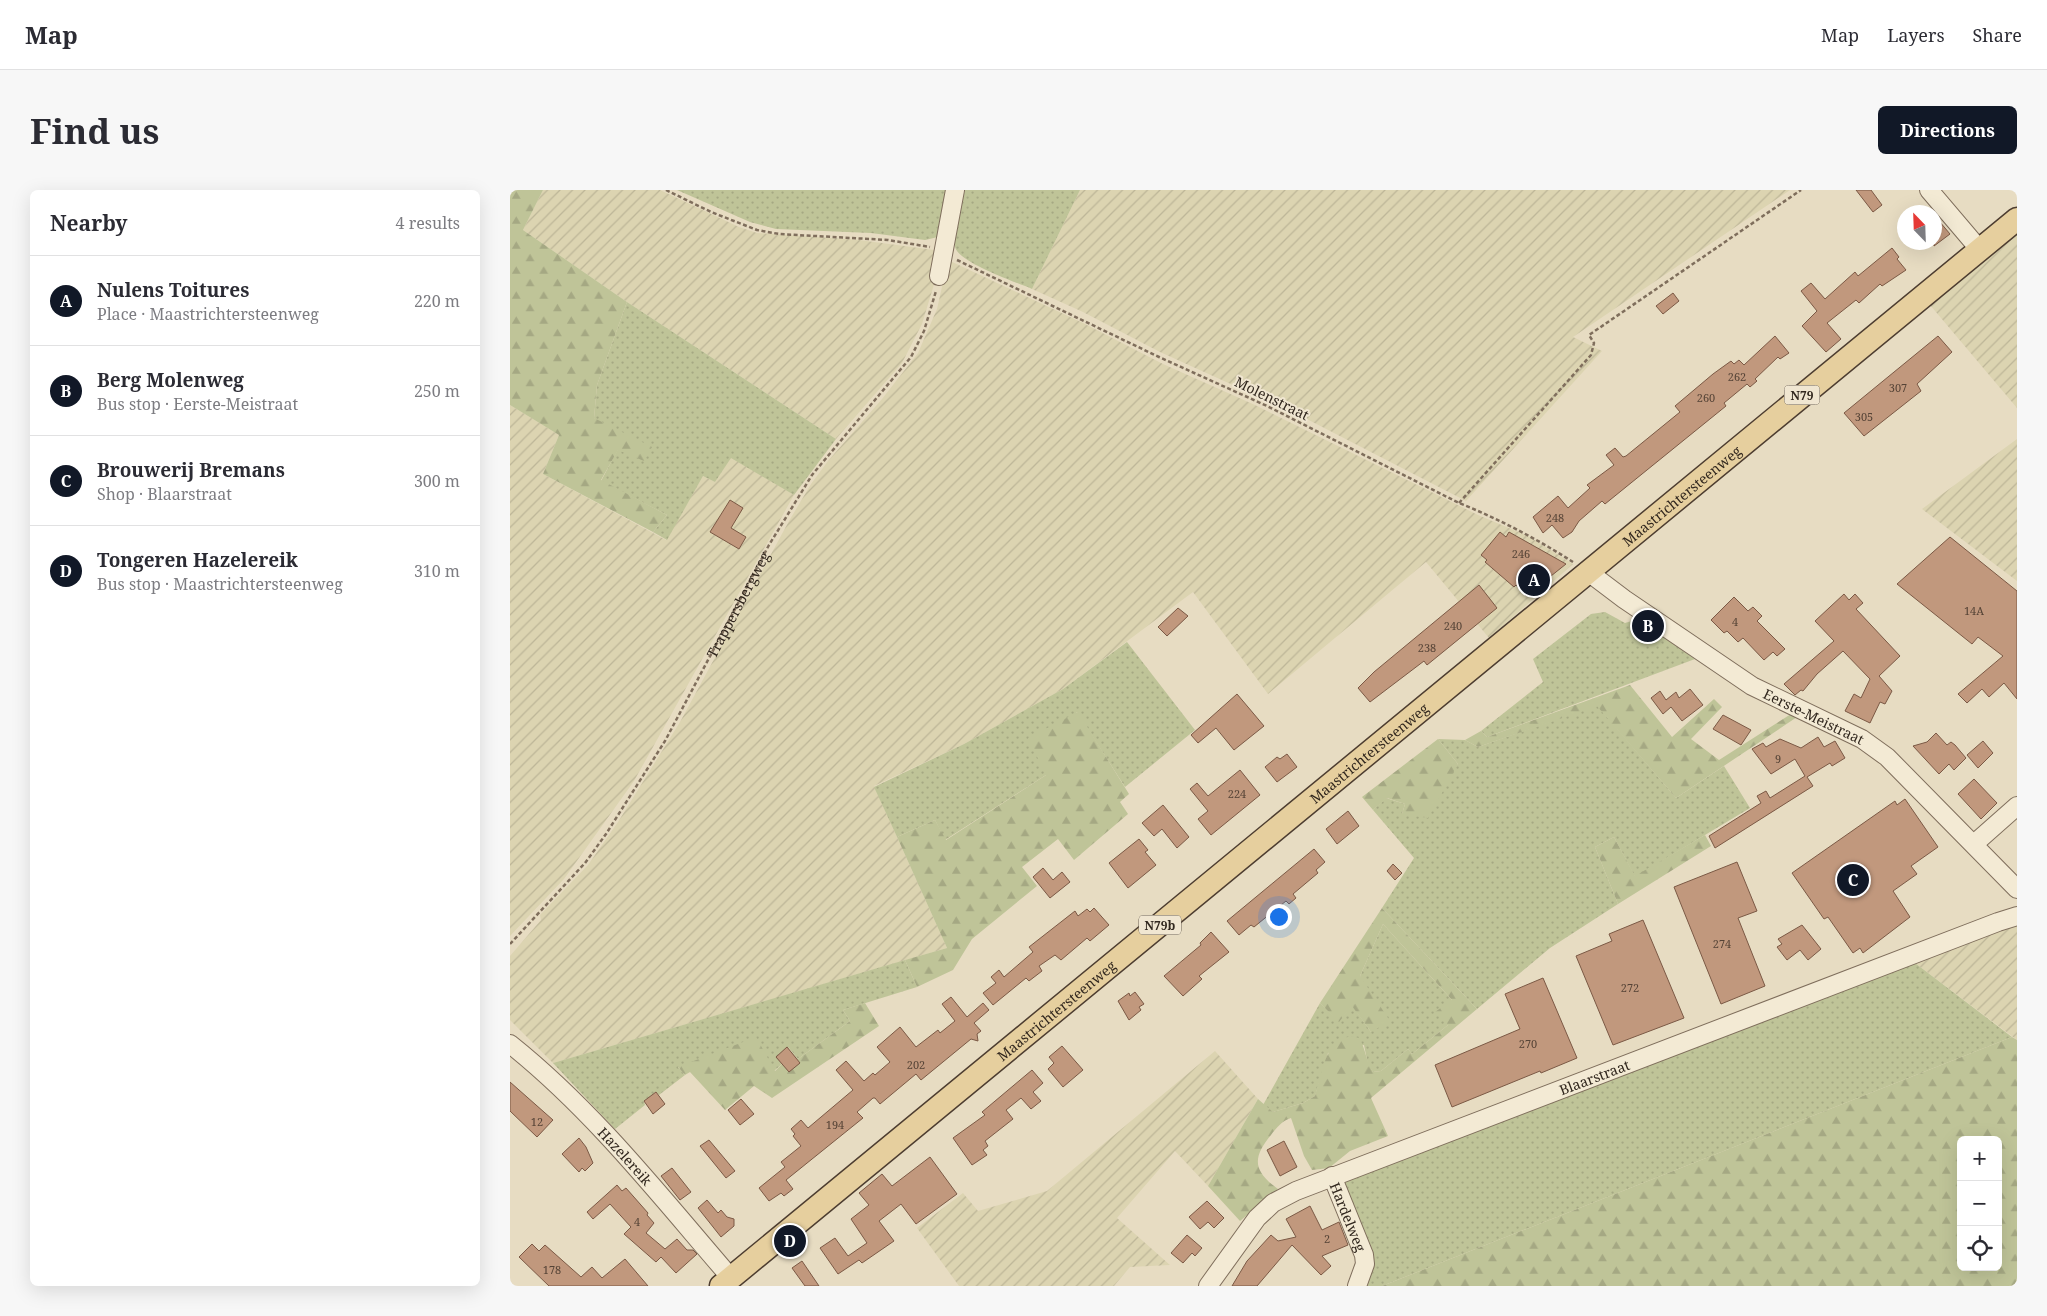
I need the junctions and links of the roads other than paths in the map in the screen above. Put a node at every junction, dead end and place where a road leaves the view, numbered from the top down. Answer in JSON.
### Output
{"nodes":[{"id":1,"x":955,"y":190,"type":"edge"},
{"id":2,"x":1929,"y":190,"type":"edge"},
{"id":3,"x":2017,"y":219,"type":"edge"},
{"id":4,"x":1980,"y":250,"type":"junction"},
{"id":5,"x":939,"y":276,"type":"road end"},
{"id":6,"x":1588,"y":571,"type":"junction"},
{"id":7,"x":2017,"y":806,"type":"edge"},
{"id":8,"x":1974,"y":844,"type":"junction"},
{"id":9,"x":2017,"y":889,"type":"edge"},
{"id":10,"x":2017,"y":916,"type":"edge"},
{"id":11,"x":510,"y":1044,"type":"edge"},
{"id":12,"x":1332,"y":1176,"type":"junction"},
{"id":13,"x":726,"y":1282,"type":"edge"},
{"id":14,"x":1208,"y":1286,"type":"edge"},
{"id":15,"x":1357,"y":1286,"type":"edge"}],
"edges":[{"from":1,"to":5,"type":"street"},
{"from":2,"to":4,"type":"street"},
{"from":3,"to":4,"type":"main road","name":"Maastrichtersteenweg","number":"N79"},
{"from":4,"to":6,"type":"main road","name":"Maastrichtersteenweg","number":"N79"},
{"from":6,"to":8,"type":"street","name":"Eerste-Meistraat"},
{"from":6,"to":13,"type":"main road","name":"Maastrichtersteenweg","number":"N79b"},
{"from":7,"to":8,"type":"street"},
{"from":8,"to":9,"type":"street","name":"Eerste-Meistraat"},
{"from":10,"to":12,"type":"street","name":"Blaarstraat"},
{"from":11,"to":13,"type":"street","name":"Hazelereik"},
{"from":12,"to":14,"type":"street","name":"Blaarstraat"},
{"from":12,"to":15,"type":"street","name":"Hardelweg"}]}
